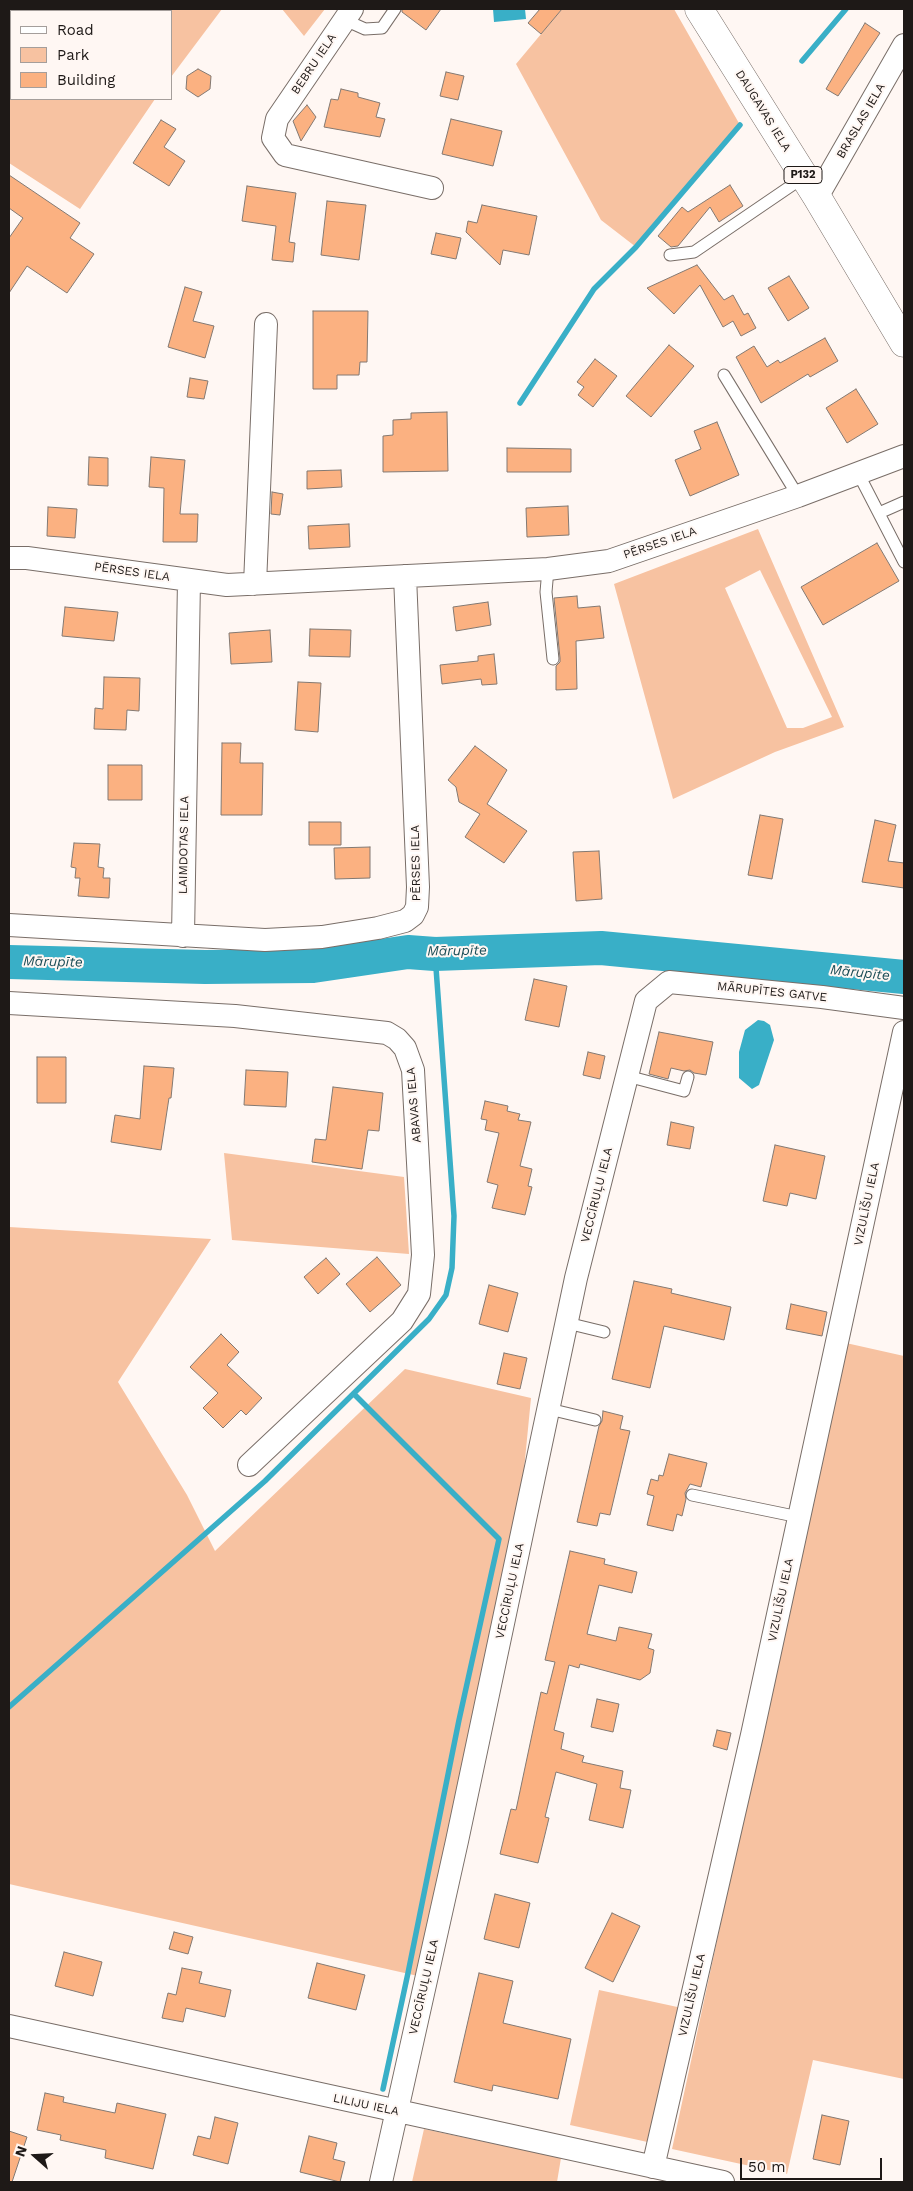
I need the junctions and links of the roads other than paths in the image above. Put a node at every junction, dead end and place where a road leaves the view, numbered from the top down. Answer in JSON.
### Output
{"nodes":[{"id":1,"x":396,"y":9,"type":"edge"},
{"id":2,"x":699,"y":9,"type":"edge"},
{"id":3,"x":348,"y":14,"type":"edge"},
{"id":4,"x":904,"y":45,"type":"edge"},
{"id":5,"x":811,"y":187,"type":"junction"},
{"id":6,"x":432,"y":188,"type":"dead end"},
{"id":7,"x":670,"y":255,"type":"dead end"},
{"id":8,"x":266,"y":324,"type":"dead end"},
{"id":9,"x":904,"y":343,"type":"edge"},
{"id":10,"x":724,"y":375,"type":"dead end"},
{"id":11,"x":904,"y":456,"type":"edge"},
{"id":12,"x":858,"y":473,"type":"junction"},
{"id":13,"x":798,"y":496,"type":"junction"},
{"id":14,"x":904,"y":502,"type":"edge"},
{"id":15,"x":879,"y":513,"type":"junction"},
{"id":16,"x":9,"y":558,"type":"edge"},
{"id":17,"x":904,"y":562,"type":"edge"},
{"id":18,"x":548,"y":569,"type":"junction"},
{"id":19,"x":405,"y":576,"type":"junction"},
{"id":20,"x":189,"y":580,"type":"junction"},
{"id":21,"x":254,"y":584,"type":"junction"},
{"id":22,"x":553,"y":659,"type":"dead end"},
{"id":23,"x":9,"y":925,"type":"edge"},
{"id":24,"x":183,"y":936,"type":"junction"},
{"id":25,"x":646,"y":1001,"type":"joint"},
{"id":26,"x":9,"y":1002,"type":"edge"},
{"id":27,"x":904,"y":1008,"type":"edge"},
{"id":28,"x":904,"y":1032,"type":"edge"},
{"id":29,"x":627,"y":1076,"type":"junction"},
{"id":30,"x":688,"y":1077,"type":"dead end"},
{"id":31,"x":567,"y":1323,"type":"junction"},
{"id":32,"x":604,"y":1332,"type":"dead end"},
{"id":33,"x":549,"y":1409,"type":"junction"},
{"id":34,"x":595,"y":1420,"type":"dead end"},
{"id":35,"x":249,"y":1465,"type":"dead end"},
{"id":36,"x":692,"y":1495,"type":"dead end"},
{"id":37,"x":799,"y":1517,"type":"junction"},
{"id":38,"x":9,"y":2026,"type":"edge"},
{"id":39,"x":397,"y":2112,"type":"junction"},
{"id":40,"x":653,"y":2167,"type":"junction"},
{"id":41,"x":381,"y":2182,"type":"edge"},
{"id":42,"x":723,"y":2182,"type":"edge"}],
"edges":[{"from":1,"to":3,"type":"lane"},
{"from":2,"to":5,"type":"main road","name":"DAUGAVAS IELA","number":"P132"},
{"from":3,"to":6,"type":"street","name":"BEBRU IELA"},
{"from":4,"to":5,"type":"street","name":"BRASLAS IELA"},
{"from":5,"to":7,"type":"lane"},
{"from":5,"to":9,"type":"main road","name":"DAUGAVAS IELA","number":"P132"},
{"from":8,"to":21,"type":"street"},
{"from":10,"to":13,"type":"lane"},
{"from":11,"to":12,"type":"street","name":"PĒRSES IELA"},
{"from":12,"to":13,"type":"street","name":"PĒRSES IELA"},
{"from":12,"to":15,"type":"lane"},
{"from":13,"to":18,"type":"street","name":"PĒRSES IELA"},
{"from":14,"to":15,"type":"lane"},
{"from":15,"to":17,"type":"lane"},
{"from":16,"to":20,"type":"street","name":"PĒRSES IELA"},
{"from":18,"to":19,"type":"street","name":"PĒRSES IELA"},
{"from":18,"to":22,"type":"lane"},
{"from":19,"to":21,"type":"street","name":"PĒRSES IELA"},
{"from":19,"to":24,"type":"street","name":"PĒRSES IELA"},
{"from":20,"to":21,"type":"street","name":"PĒRSES IELA"},
{"from":20,"to":24,"type":"street","name":"LAIMDOTAS IELA"},
{"from":23,"to":24,"type":"street"},
{"from":25,"to":27,"type":"street","name":"MĀRUPĪTES GATVE"},
{"from":25,"to":29,"type":"street","name":"VECCĪRUĻU IELA"},
{"from":26,"to":35,"type":"street","name":"ABAVAS IELA"},
{"from":28,"to":37,"type":"street","name":"VIZULĪŠU IELA"},
{"from":29,"to":30,"type":"lane"},
{"from":29,"to":31,"type":"street","name":"VECCĪRUĻU IELA"},
{"from":31,"to":32,"type":"lane"},
{"from":31,"to":33,"type":"street","name":"VECCĪRUĻU IELA"},
{"from":33,"to":34,"type":"lane"},
{"from":33,"to":39,"type":"street","name":"VECCĪRUĻU IELA"},
{"from":36,"to":37,"type":"lane"},
{"from":37,"to":40,"type":"street","name":"VIZULĪŠU IELA"},
{"from":38,"to":39,"type":"street","name":"LILIJU IELA"},
{"from":39,"to":40,"type":"street","name":"LILIJU IELA"},
{"from":39,"to":41,"type":"street","name":"VECCĪRUĻU IELA"},
{"from":40,"to":42,"type":"street","name":"LILIJU IELA"}]}
